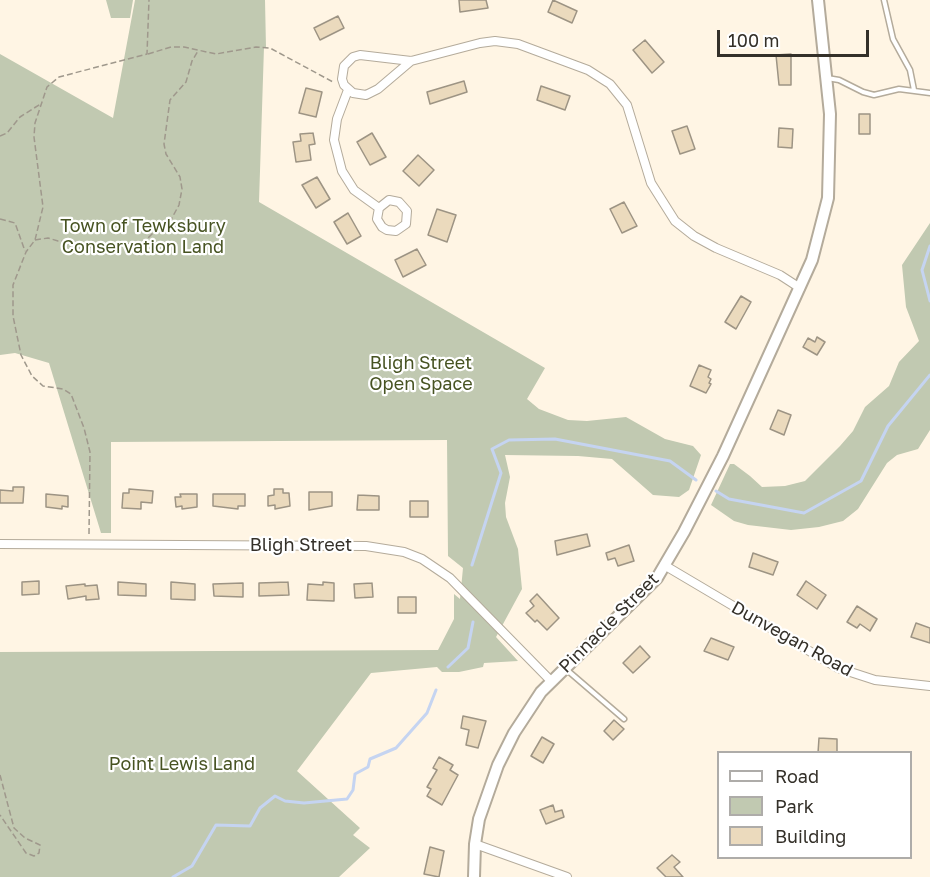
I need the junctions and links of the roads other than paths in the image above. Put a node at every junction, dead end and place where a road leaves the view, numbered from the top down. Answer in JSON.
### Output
{"nodes":[{"id":1,"x":818,"y":0,"type":"edge"},
{"id":2,"x":884,"y":0,"type":"edge"},
{"id":3,"x":411,"y":62,"type":"junction"},
{"id":4,"x":826,"y":77,"type":"junction"},
{"id":5,"x":346,"y":87,"type":"junction"},
{"id":6,"x":914,"y":90,"type":"junction"},
{"id":7,"x":930,"y":93,"type":"edge"},
{"id":8,"x":379,"y":207,"type":"junction"},
{"id":9,"x":800,"y":288,"type":"junction"},
{"id":10,"x":0,"y":544,"type":"edge"},
{"id":11,"x":664,"y":565,"type":"junction"},
{"id":12,"x":565,"y":667,"type":"junction"},
{"id":13,"x":551,"y":681,"type":"junction"},
{"id":14,"x":930,"y":686,"type":"edge"},
{"id":15,"x":624,"y":719,"type":"dead end"},
{"id":16,"x":475,"y":844,"type":"junction"},
{"id":17,"x":474,"y":877,"type":"edge"},
{"id":18,"x":567,"y":877,"type":"edge"}],
"edges":[{"from":1,"to":4,"type":"street","name":"Pinnacle Street"},
{"from":2,"to":6,"type":"lane"},
{"from":3,"to":5,"type":"street"},
{"from":3,"to":5,"type":"street"},
{"from":3,"to":9,"type":"street"},
{"from":4,"to":6,"type":"lane"},
{"from":4,"to":9,"type":"street","name":"Pinnacle Street"},
{"from":5,"to":8,"type":"street"},
{"from":6,"to":7,"type":"lane"},
{"from":8,"to":8,"type":"street"},
{"from":9,"to":11,"type":"street","name":"Pinnacle Street"},
{"from":10,"to":13,"type":"street","name":"Bligh Street"},
{"from":11,"to":12,"type":"street","name":"Pinnacle Street"},
{"from":11,"to":14,"type":"street","name":"Dunvegan Road"},
{"from":12,"to":13,"type":"street","name":"Pinnacle Street"},
{"from":12,"to":15,"type":"lane"},
{"from":13,"to":16,"type":"street","name":"Pinnacle Street"},
{"from":16,"to":17,"type":"street","name":"Pinnacle Street"},
{"from":16,"to":18,"type":"street"}]}
